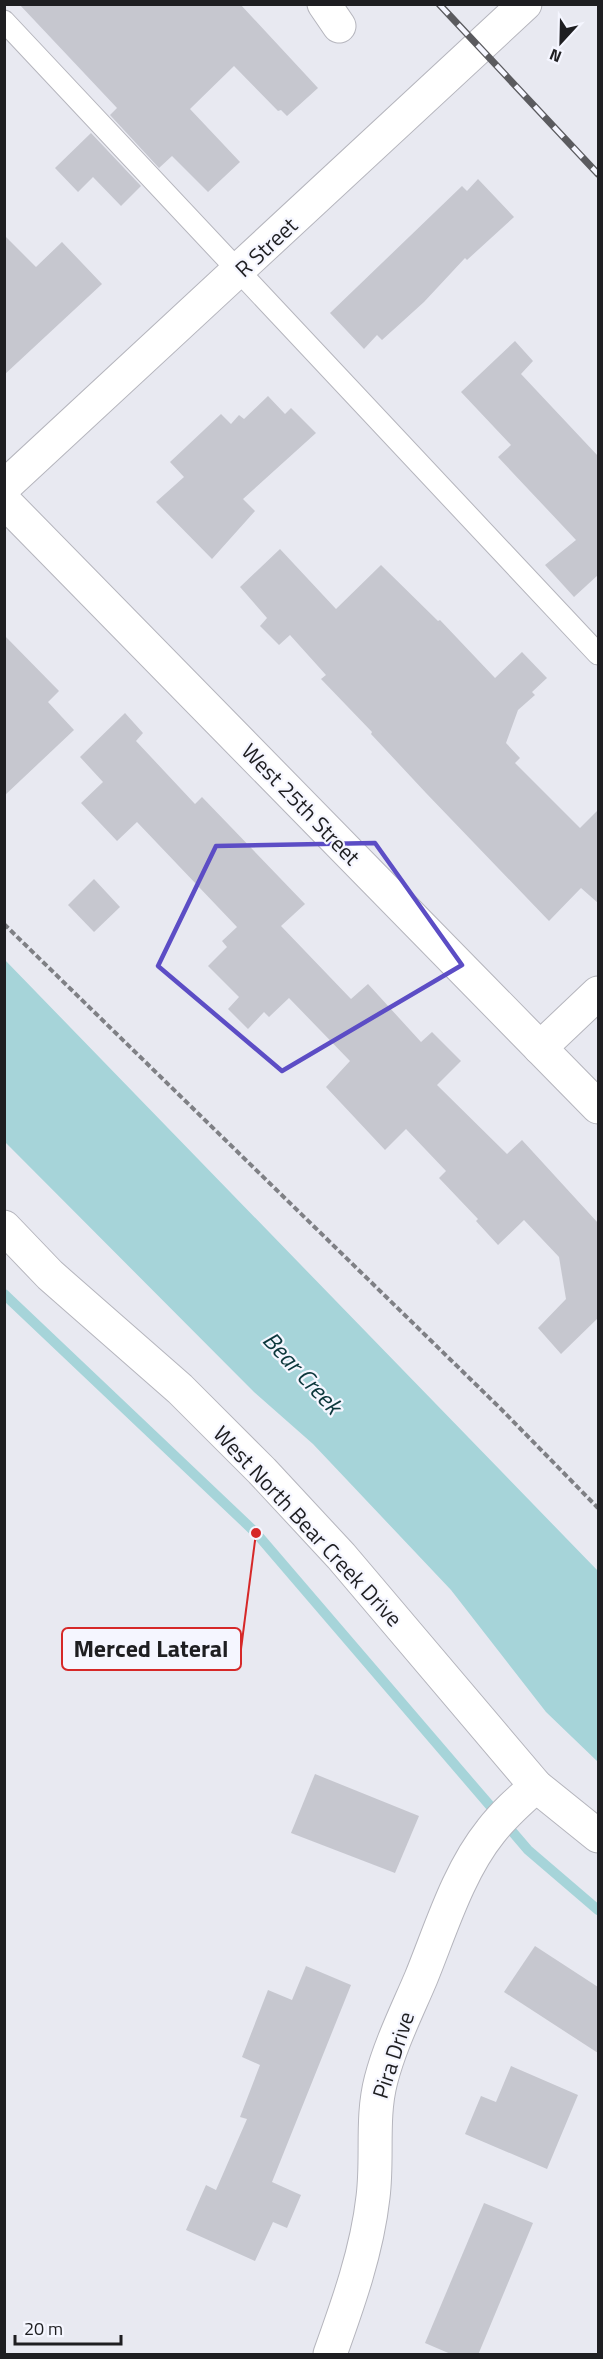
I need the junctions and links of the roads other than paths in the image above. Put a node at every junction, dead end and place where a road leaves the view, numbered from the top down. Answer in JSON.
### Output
{"nodes":[{"id":1,"x":525,"y":4,"type":"edge"},
{"id":2,"x":4,"y":21,"type":"edge"},
{"id":3,"x":240,"y":271,"type":"junction"},
{"id":4,"x":4,"y":487,"type":"edge"},
{"id":5,"x":4,"y":501,"type":"edge"},
{"id":6,"x":598,"y":654,"type":"edge"},
{"id":7,"x":598,"y":993,"type":"edge"},
{"id":8,"x":540,"y":1048,"type":"junction"},
{"id":9,"x":598,"y":1107,"type":"edge"},
{"id":10,"x":4,"y":1227,"type":"edge"},
{"id":11,"x":524,"y":1796,"type":"junction"},
{"id":12,"x":598,"y":1836,"type":"edge"},
{"id":13,"x":330,"y":2355,"type":"edge"}],
"edges":[{"from":1,"to":3,"type":"street","name":"R Street"},
{"from":2,"to":3,"type":"lane"},
{"from":3,"to":4,"type":"street","name":"R Street"},
{"from":3,"to":6,"type":"lane"},
{"from":5,"to":8,"type":"street","name":"West 25th Street"},
{"from":7,"to":8,"type":"street"},
{"from":8,"to":9,"type":"street","name":"West 25th Street"},
{"from":10,"to":11,"type":"street","name":"West North Bear Creek Drive"},
{"from":11,"to":12,"type":"street","name":"West North Bear Creek Drive"},
{"from":11,"to":13,"type":"street","name":"Pira Drive"}]}
